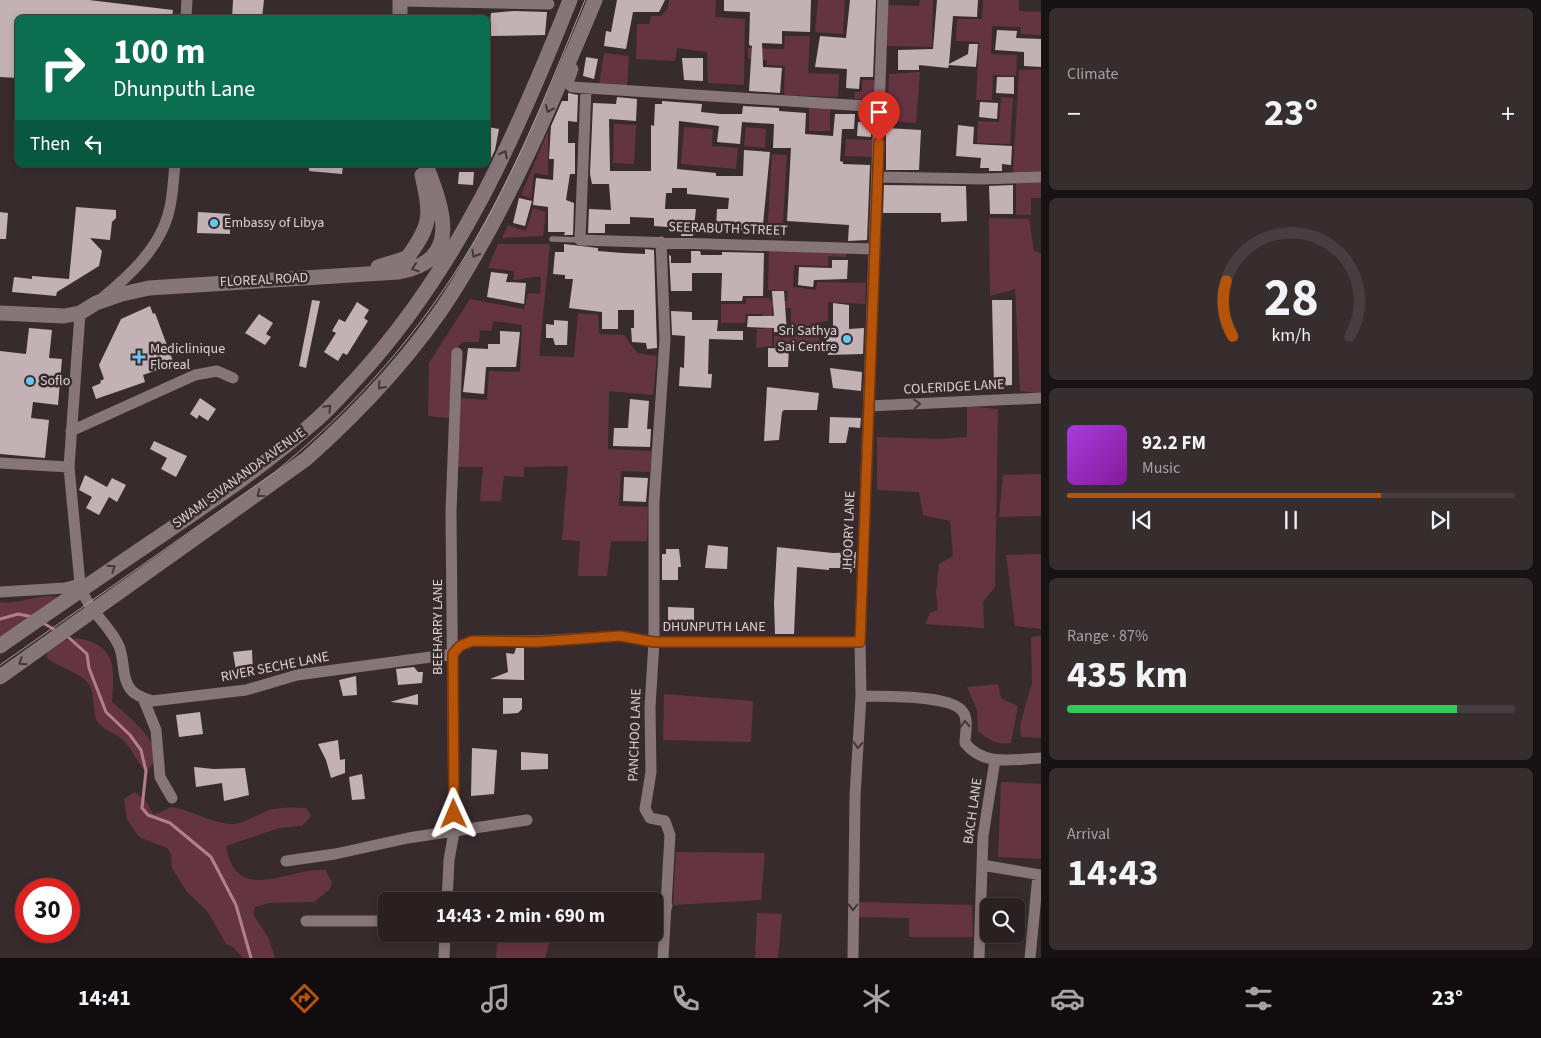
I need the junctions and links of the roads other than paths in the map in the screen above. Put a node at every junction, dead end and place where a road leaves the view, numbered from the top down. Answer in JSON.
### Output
{"nodes":[{"id":1,"x":188,"y":0,"type":"edge"},
{"id":2,"x":400,"y":0,"type":"edge"},
{"id":3,"x":570,"y":0,"type":"edge"},
{"id":4,"x":595,"y":0,"type":"edge"},
{"id":5,"x":602,"y":0,"type":"edge"},
{"id":6,"x":883,"y":0,"type":"edge"},
{"id":7,"x":549,"y":4,"type":"dead end"},
{"id":8,"x":186,"y":15,"type":"edge"},
{"id":9,"x":400,"y":15,"type":"edge"},
{"id":10,"x":586,"y":88,"type":"junction"},
{"id":11,"x":881,"y":107,"type":"junction"},
{"id":12,"x":174,"y":167,"type":"edge"},
{"id":13,"x":420,"y":167,"type":"edge"},
{"id":14,"x":427,"y":167,"type":"edge"},
{"id":15,"x":877,"y":177,"type":"junction"},
{"id":16,"x":1041,"y":177,"type":"edge"},
{"id":17,"x":552,"y":240,"type":"dead end"},
{"id":18,"x":580,"y":240,"type":"junction"},
{"id":19,"x":661,"y":242,"type":"junction"},
{"id":20,"x":874,"y":249,"type":"junction"},
{"id":21,"x":340,"y":275,"type":"junction"},
{"id":22,"x":96,"y":303,"type":"junction"},
{"id":23,"x":0,"y":313,"type":"edge"},
{"id":24,"x":80,"y":313,"type":"junction"},
{"id":25,"x":457,"y":353,"type":"dead end"},
{"id":26,"x":233,"y":378,"type":"dead end"},
{"id":27,"x":1041,"y":398,"type":"edge"},
{"id":28,"x":868,"y":406,"type":"junction"},
{"id":29,"x":71,"y":431,"type":"junction"},
{"id":30,"x":0,"y":463,"type":"edge"},
{"id":31,"x":69,"y":468,"type":"junction"},
{"id":32,"x":80,"y":587,"type":"junction"},
{"id":33,"x":0,"y":592,"type":"edge"},
{"id":34,"x":90,"y":615,"type":"junction"},
{"id":35,"x":654,"y":642,"type":"junction"},
{"id":36,"x":860,"y":642,"type":"junction"},
{"id":37,"x":0,"y":646,"type":"edge"},
{"id":38,"x":453,"y":654,"type":"junction"},
{"id":39,"x":0,"y":677,"type":"edge"},
{"id":40,"x":861,"y":696,"type":"junction"},
{"id":41,"x":143,"y":698,"type":"junction"},
{"id":42,"x":1041,"y":758,"type":"edge"},
{"id":43,"x":995,"y":760,"type":"junction"},
{"id":44,"x":172,"y":798,"type":"dead end"},
{"id":45,"x":527,"y":820,"type":"dead end"},
{"id":46,"x":454,"y":832,"type":"junction"},
{"id":47,"x":286,"y":861,"type":"dead end"},
{"id":48,"x":982,"y":865,"type":"junction"},
{"id":49,"x":1040,"y":875,"type":"edge"},
{"id":50,"x":447,"y":892,"type":"edge"},
{"id":51,"x":663,"y":906,"type":"edge"},
{"id":52,"x":667,"y":906,"type":"junction"},
{"id":53,"x":306,"y":921,"type":"dead end"},
{"id":54,"x":378,"y":921,"type":"edge"},
{"id":55,"x":445,"y":942,"type":"edge"},
{"id":56,"x":444,"y":958,"type":"edge"},
{"id":57,"x":663,"y":958,"type":"edge"},
{"id":58,"x":853,"y":958,"type":"edge"},
{"id":59,"x":979,"y":958,"type":"edge"},
{"id":60,"x":1030,"y":958,"type":"edge"}],
"edges":[{"from":1,"to":8,"type":"street"},
{"from":2,"to":7,"type":"street"},
{"from":2,"to":9,"type":"street"},
{"from":32,"to":3,"type":"street","name":"SWAMI SIVANANDA AVENUE","one_way":true},
{"from":4,"to":34,"type":"street","one_way":true},
{"from":5,"to":10,"type":"street"},
{"from":6,"to":11,"type":"street","name":"JHOORY LANE"},
{"from":10,"to":11,"type":"street"},
{"from":10,"to":18,"type":"street"},
{"from":11,"to":15,"type":"street","name":"JHOORY LANE"},
{"from":12,"to":22,"type":"street"},
{"from":13,"to":21,"type":"street"},
{"from":14,"to":21,"type":"street","name":"FLOREAL ROAD","one_way":true},
{"from":15,"to":16,"type":"street"},
{"from":15,"to":20,"type":"street","name":"JHOORY LANE"},
{"from":17,"to":18,"type":"lane"},
{"from":18,"to":19,"type":"street","name":"SEERABUTH STREET"},
{"from":19,"to":20,"type":"street","name":"SEERABUTH STREET"},
{"from":19,"to":35,"type":"street"},
{"from":20,"to":28,"type":"street","name":"JHOORY LANE"},
{"from":21,"to":22,"type":"street","name":"FLOREAL ROAD"},
{"from":22,"to":24,"type":"street","name":"FLOREAL ROAD"},
{"from":23,"to":24,"type":"street","name":"FLOREAL ROAD"},
{"from":24,"to":29,"type":"street"},
{"from":25,"to":38,"type":"street","name":"BEEHARRY LANE"},
{"from":26,"to":29,"type":"street"},
{"from":28,"to":27,"type":"street","name":"COLERIDGE LANE","one_way":true},
{"from":28,"to":36,"type":"street","name":"JHOORY LANE"},
{"from":29,"to":31,"type":"street"},
{"from":30,"to":31,"type":"street"},
{"from":31,"to":32,"type":"street"},
{"from":32,"to":33,"type":"street"},
{"from":32,"to":34,"type":"street"},
{"from":32,"to":37,"type":"street","name":"SWAMI SIVANANDA AVENUE"},
{"from":34,"to":39,"type":"street","one_way":true},
{"from":34,"to":41,"type":"street"},
{"from":35,"to":36,"type":"street","name":"DHUNPUTH LANE"},
{"from":35,"to":38,"type":"street","name":"DHUNPUTH LANE"},
{"from":35,"to":52,"type":"street","name":"PANCHOO LANE"},
{"from":36,"to":40,"type":"street","name":"JHOORY LANE"},
{"from":38,"to":41,"type":"street","name":"RIVER SECHE LANE"},
{"from":38,"to":46,"type":"street","name":"BEEHARRY LANE"},
{"from":43,"to":40,"type":"street","one_way":true},
{"from":40,"to":58,"type":"street","name":"JHOORY LANE","one_way":true},
{"from":41,"to":44,"type":"street"},
{"from":42,"to":43,"type":"street"},
{"from":43,"to":48,"type":"street","name":"BACH LANE"},
{"from":45,"to":46,"type":"street"},
{"from":46,"to":47,"type":"street"},
{"from":46,"to":50,"type":"street","name":"BEEHARRY LANE"},
{"from":48,"to":49,"type":"street"},
{"from":48,"to":59,"type":"street","name":"BACH LANE"},
{"from":49,"to":60,"type":"street"},
{"from":51,"to":52,"type":"street"},
{"from":52,"to":57,"type":"street"},
{"from":53,"to":54,"type":"street"},
{"from":55,"to":56,"type":"street"}]}
